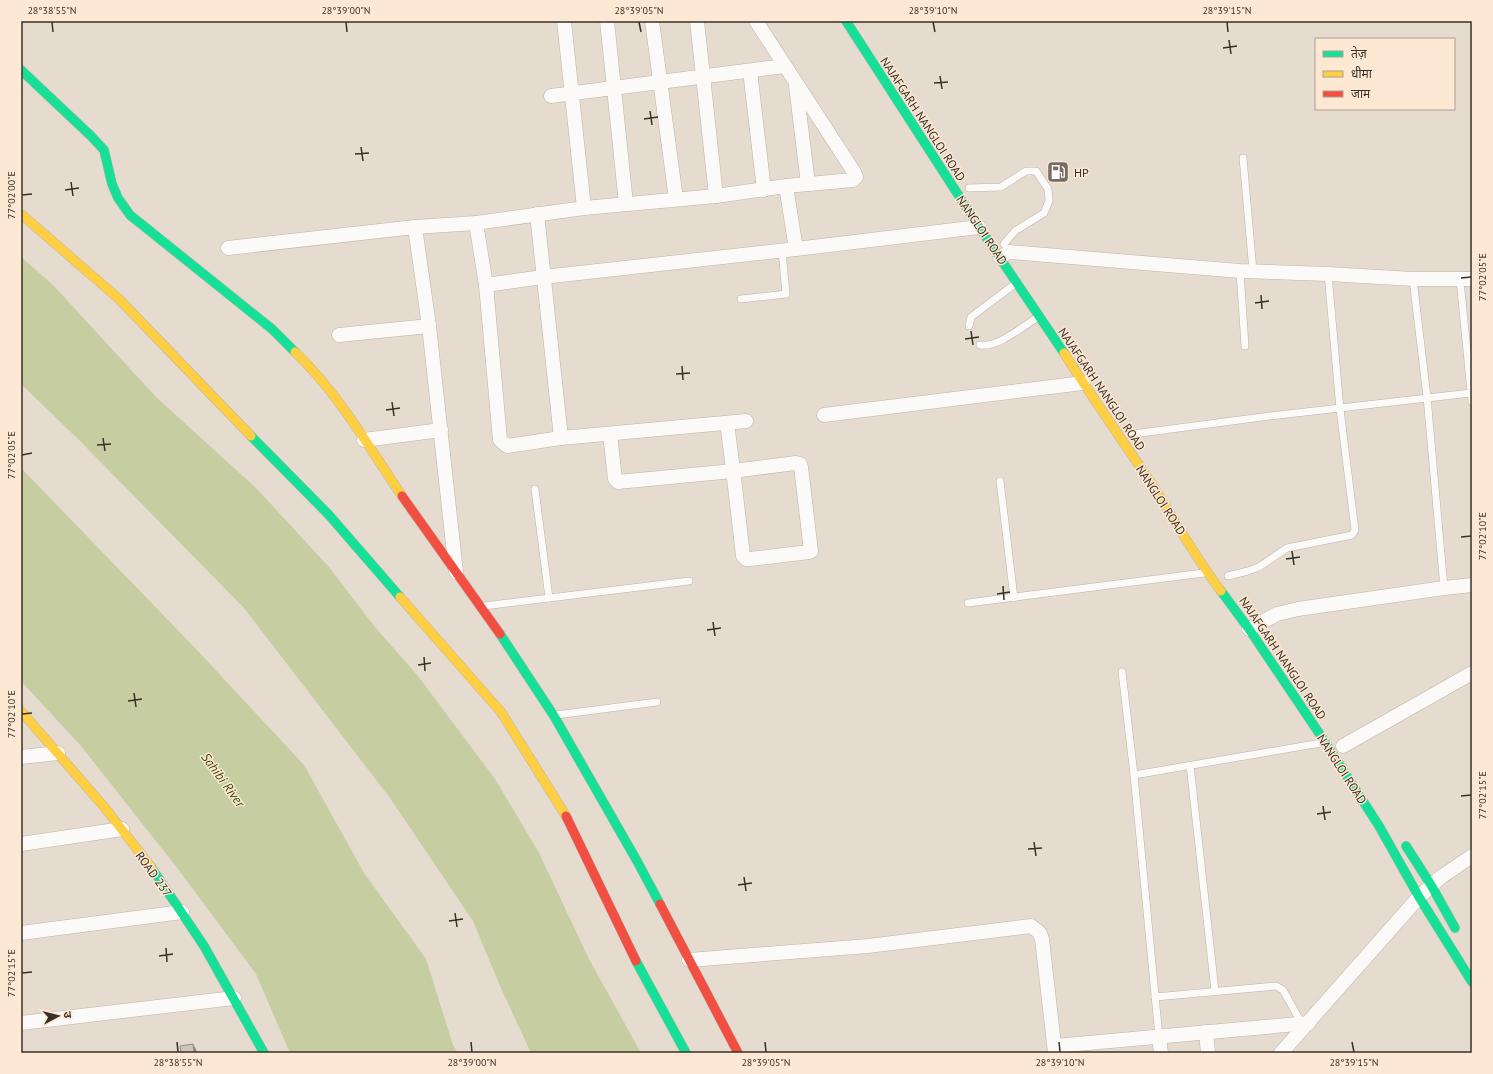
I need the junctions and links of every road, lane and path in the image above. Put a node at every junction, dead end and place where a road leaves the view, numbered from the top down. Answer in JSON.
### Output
{"nodes":[{"id":1,"x":564,"y":21,"type":"edge"},
{"id":2,"x":607,"y":21,"type":"edge"},
{"id":3,"x":652,"y":21,"type":"edge"},
{"id":4,"x":697,"y":21,"type":"edge"},
{"id":5,"x":756,"y":21,"type":"edge"},
{"id":6,"x":846,"y":21,"type":"edge"},
{"id":7,"x":784,"y":66,"type":"junction"},
{"id":8,"x":21,"y":70,"type":"edge"},
{"id":9,"x":750,"y":71,"type":"junction"},
{"id":10,"x":703,"y":76,"type":"junction"},
{"id":11,"x":660,"y":82,"type":"junction"},
{"id":12,"x":796,"y":84,"type":"junction"},
{"id":13,"x":614,"y":88,"type":"junction"},
{"id":14,"x":572,"y":94,"type":"junction"},
{"id":15,"x":551,"y":96,"type":"dead end"},
{"id":16,"x":1243,"y":158,"type":"dead end"},
{"id":17,"x":808,"y":184,"type":"junction"},
{"id":18,"x":786,"y":186,"type":"junction"},
{"id":19,"x":969,"y":188,"type":"dead end"},
{"id":20,"x":764,"y":190,"type":"junction"},
{"id":21,"x":716,"y":196,"type":"junction"},
{"id":22,"x":676,"y":199,"type":"junction"},
{"id":23,"x":626,"y":204,"type":"junction"},
{"id":24,"x":584,"y":208,"type":"junction"},
{"id":25,"x":21,"y":214,"type":"edge"},
{"id":26,"x":537,"y":214,"type":"junction"},
{"id":27,"x":476,"y":223,"type":"junction"},
{"id":28,"x":415,"y":227,"type":"junction"},
{"id":29,"x":979,"y":227,"type":"junction"},
{"id":30,"x":228,"y":248,"type":"dead end"},
{"id":31,"x":1003,"y":248,"type":"junction"},
{"id":32,"x":796,"y":249,"type":"junction"},
{"id":33,"x":782,"y":251,"type":"junction"},
{"id":34,"x":1018,"y":265,"type":"dead end"},
{"id":35,"x":1246,"y":271,"type":"junction"},
{"id":36,"x":1328,"y":274,"type":"junction"},
{"id":37,"x":543,"y":277,"type":"junction"},
{"id":38,"x":1414,"y":279,"type":"junction"},
{"id":39,"x":1466,"y":279,"type":"edge"},
{"id":40,"x":1017,"y":282,"type":"junction"},
{"id":41,"x":486,"y":285,"type":"junction"},
{"id":42,"x":741,"y":299,"type":"dead end"},
{"id":43,"x":1040,"y":315,"type":"junction"},
{"id":44,"x":429,"y":326,"type":"junction"},
{"id":45,"x":969,"y":326,"type":"dead end"},
{"id":46,"x":339,"y":335,"type":"dead end"},
{"id":47,"x":980,"y":345,"type":"dead end"},
{"id":48,"x":1245,"y":346,"type":"dead end"},
{"id":49,"x":1084,"y":383,"type":"junction"},
{"id":50,"x":1471,"y":393,"type":"edge"},
{"id":51,"x":1427,"y":398,"type":"junction"},
{"id":52,"x":1472,"y":402,"type":"edge"},
{"id":53,"x":1340,"y":409,"type":"junction"},
{"id":54,"x":824,"y":415,"type":"dead end"},
{"id":55,"x":746,"y":421,"type":"dead end"},
{"id":56,"x":727,"y":423,"type":"junction"},
{"id":57,"x":441,"y":430,"type":"junction"},
{"id":58,"x":610,"y":434,"type":"junction"},
{"id":59,"x":1133,"y":434,"type":"dead end"},
{"id":60,"x":561,"y":438,"type":"junction"},
{"id":61,"x":364,"y":440,"type":"junction"},
{"id":62,"x":733,"y":471,"type":"junction"},
{"id":63,"x":1000,"y":482,"type":"dead end"},
{"id":64,"x":535,"y":489,"type":"dead end"},
{"id":65,"x":1207,"y":573,"type":"junction"},
{"id":66,"x":457,"y":575,"type":"junction"},
{"id":67,"x":1228,"y":576,"type":"dead end"},
{"id":68,"x":689,"y":581,"type":"dead end"},
{"id":69,"x":1472,"y":585,"type":"edge"},
{"id":70,"x":1444,"y":588,"type":"junction"},
{"id":71,"x":549,"y":598,"type":"junction"},
{"id":72,"x":1014,"y":598,"type":"junction"},
{"id":73,"x":968,"y":603,"type":"dead end"},
{"id":74,"x":481,"y":606,"type":"junction"},
{"id":75,"x":1257,"y":624,"type":"junction"},
{"id":76,"x":1122,"y":672,"type":"dead end"},
{"id":77,"x":1472,"y":673,"type":"edge"},
{"id":78,"x":657,"y":702,"type":"dead end"},
{"id":79,"x":21,"y":711,"type":"edge"},
{"id":80,"x":554,"y":716,"type":"junction"},
{"id":81,"x":1325,"y":742,"type":"junction"},
{"id":82,"x":1343,"y":747,"type":"dead end"},
{"id":83,"x":58,"y":753,"type":"junction"},
{"id":84,"x":21,"y":757,"type":"edge"},
{"id":85,"x":1190,"y":765,"type":"junction"},
{"id":86,"x":1134,"y":775,"type":"junction"},
{"id":87,"x":122,"y":829,"type":"junction"},
{"id":88,"x":1403,"y":841,"type":"dead end"},
{"id":89,"x":21,"y":844,"type":"edge"},
{"id":90,"x":1472,"y":856,"type":"edge"},
{"id":91,"x":1431,"y":885,"type":"junction"},
{"id":92,"x":1419,"y":897,"type":"junction"},
{"id":93,"x":182,"y":912,"type":"junction"},
{"id":94,"x":21,"y":933,"type":"edge"},
{"id":95,"x":1461,"y":939,"type":"dead end"},
{"id":96,"x":689,"y":960,"type":"junction"},
{"id":97,"x":1472,"y":982,"type":"edge"},
{"id":98,"x":1215,"y":991,"type":"junction"},
{"id":99,"x":1155,"y":997,"type":"junction"},
{"id":100,"x":234,"y":998,"type":"junction"},
{"id":101,"x":21,"y":1023,"type":"edge"},
{"id":102,"x":1306,"y":1024,"type":"junction"},
{"id":103,"x":1206,"y":1032,"type":"junction"},
{"id":104,"x":1159,"y":1037,"type":"junction"},
{"id":105,"x":1055,"y":1050,"type":"edge"},
{"id":106,"x":264,"y":1053,"type":"edge"},
{"id":107,"x":686,"y":1053,"type":"edge"},
{"id":108,"x":738,"y":1053,"type":"edge"},
{"id":109,"x":1160,"y":1053,"type":"edge"},
{"id":110,"x":1208,"y":1053,"type":"edge"},
{"id":111,"x":1281,"y":1053,"type":"edge"}],
"edges":[{"from":1,"to":14,"type":"street"},
{"from":2,"to":13,"type":"street"},
{"from":3,"to":11,"type":"street"},
{"from":4,"to":10,"type":"street"},
{"from":5,"to":7,"type":"street"},
{"from":6,"to":29,"type":"street","name":"NANGLOI ROAD"},
{"from":7,"to":9,"type":"street"},
{"from":7,"to":12,"type":"street"},
{"from":8,"to":61,"type":"street"},
{"from":9,"to":10,"type":"street"},
{"from":9,"to":20,"type":"street"},
{"from":10,"to":11,"type":"street"},
{"from":10,"to":21,"type":"street"},
{"from":11,"to":13,"type":"street"},
{"from":11,"to":22,"type":"street"},
{"from":12,"to":17,"type":"street"},
{"from":12,"to":17,"type":"street"},
{"from":13,"to":14,"type":"street"},
{"from":13,"to":23,"type":"street"},
{"from":14,"to":15,"type":"street"},
{"from":14,"to":24,"type":"street"},
{"from":16,"to":35,"type":"lane"},
{"from":17,"to":18,"type":"street"},
{"from":18,"to":20,"type":"street"},
{"from":18,"to":32,"type":"street"},
{"from":19,"to":31,"type":"lane"},
{"from":20,"to":21,"type":"street"},
{"from":21,"to":22,"type":"street"},
{"from":22,"to":23,"type":"street"},
{"from":23,"to":24,"type":"street"},
{"from":24,"to":26,"type":"street"},
{"from":25,"to":107,"type":"street"},
{"from":26,"to":27,"type":"street"},
{"from":26,"to":37,"type":"street"},
{"from":27,"to":28,"type":"street"},
{"from":27,"to":41,"type":"street"},
{"from":28,"to":30,"type":"street"},
{"from":28,"to":44,"type":"street"},
{"from":29,"to":31,"type":"street","name":"NANGLOI ROAD"},
{"from":29,"to":32,"type":"street"},
{"from":31,"to":34,"type":"street"},
{"from":31,"to":35,"type":"street"},
{"from":31,"to":40,"type":"street","name":"NANGLOI ROAD"},
{"from":32,"to":33,"type":"street"},
{"from":33,"to":37,"type":"street"},
{"from":33,"to":42,"type":"lane"},
{"from":35,"to":36,"type":"street"},
{"from":35,"to":48,"type":"lane"},
{"from":36,"to":38,"type":"street"},
{"from":36,"to":53,"type":"lane"},
{"from":37,"to":41,"type":"street"},
{"from":37,"to":60,"type":"street"},
{"from":38,"to":39,"type":"street"},
{"from":38,"to":51,"type":"lane"},
{"from":39,"to":50,"type":"lane"},
{"from":40,"to":43,"type":"street","name":"NANGLOI ROAD"},
{"from":40,"to":45,"type":"lane"},
{"from":41,"to":60,"type":"street"},
{"from":43,"to":47,"type":"lane"},
{"from":43,"to":49,"type":"street","name":"NANGLOI ROAD"},
{"from":44,"to":46,"type":"street"},
{"from":44,"to":57,"type":"street"},
{"from":49,"to":54,"type":"street"},
{"from":49,"to":65,"type":"street","name":"NANGLOI ROAD"},
{"from":50,"to":51,"type":"lane"},
{"from":50,"to":52,"type":"lane"},
{"from":51,"to":53,"type":"lane"},
{"from":51,"to":70,"type":"lane"},
{"from":53,"to":59,"type":"lane"},
{"from":53,"to":67,"type":"lane"},
{"from":55,"to":56,"type":"street"},
{"from":56,"to":58,"type":"street"},
{"from":56,"to":62,"type":"street"},
{"from":57,"to":61,"type":"street"},
{"from":57,"to":66,"type":"street"},
{"from":58,"to":60,"type":"street"},
{"from":58,"to":62,"type":"street"},
{"from":61,"to":66,"type":"street"},
{"from":62,"to":62,"type":"street"},
{"from":63,"to":72,"type":"lane"},
{"from":64,"to":71,"type":"lane"},
{"from":65,"to":72,"type":"lane"},
{"from":65,"to":75,"type":"street","name":"NANGLOI ROAD"},
{"from":66,"to":74,"type":"street"},
{"from":68,"to":71,"type":"lane"},
{"from":69,"to":70,"type":"street"},
{"from":70,"to":75,"type":"street"},
{"from":71,"to":74,"type":"lane"},
{"from":72,"to":73,"type":"lane"},
{"from":74,"to":80,"type":"street"},
{"from":75,"to":81,"type":"street","name":"NANGLOI ROAD"},
{"from":76,"to":86,"type":"lane"},
{"from":77,"to":82,"type":"street"},
{"from":78,"to":80,"type":"lane"},
{"from":79,"to":83,"type":"street","name":"ROAD 237"},
{"from":80,"to":96,"type":"street"},
{"from":81,"to":85,"type":"lane"},
{"from":81,"to":92,"type":"street","name":"NANGLOI ROAD"},
{"from":83,"to":84,"type":"street"},
{"from":83,"to":87,"type":"street","name":"ROAD 237"},
{"from":85,"to":86,"type":"lane"},
{"from":85,"to":98,"type":"lane"},
{"from":86,"to":99,"type":"lane"},
{"from":87,"to":89,"type":"street"},
{"from":87,"to":93,"type":"street","name":"ROAD 237"},
{"from":88,"to":91,"type":"street"},
{"from":90,"to":91,"type":"street"},
{"from":91,"to":92,"type":"street"},
{"from":91,"to":95,"type":"street"},
{"from":92,"to":97,"type":"street","name":"NANGLOI ROAD"},
{"from":92,"to":102,"type":"street"},
{"from":93,"to":94,"type":"street"},
{"from":93,"to":100,"type":"street","name":"ROAD 237"},
{"from":96,"to":105,"type":"street"},
{"from":96,"to":108,"type":"street"},
{"from":98,"to":99,"type":"lane"},
{"from":98,"to":102,"type":"lane"},
{"from":99,"to":104,"type":"lane"},
{"from":100,"to":101,"type":"street"},
{"from":100,"to":106,"type":"street","name":"ROAD 237"},
{"from":102,"to":103,"type":"street"},
{"from":102,"to":111,"type":"street"},
{"from":103,"to":104,"type":"street"},
{"from":103,"to":110,"type":"street"},
{"from":104,"to":105,"type":"street"},
{"from":104,"to":109,"type":"street"}]}
